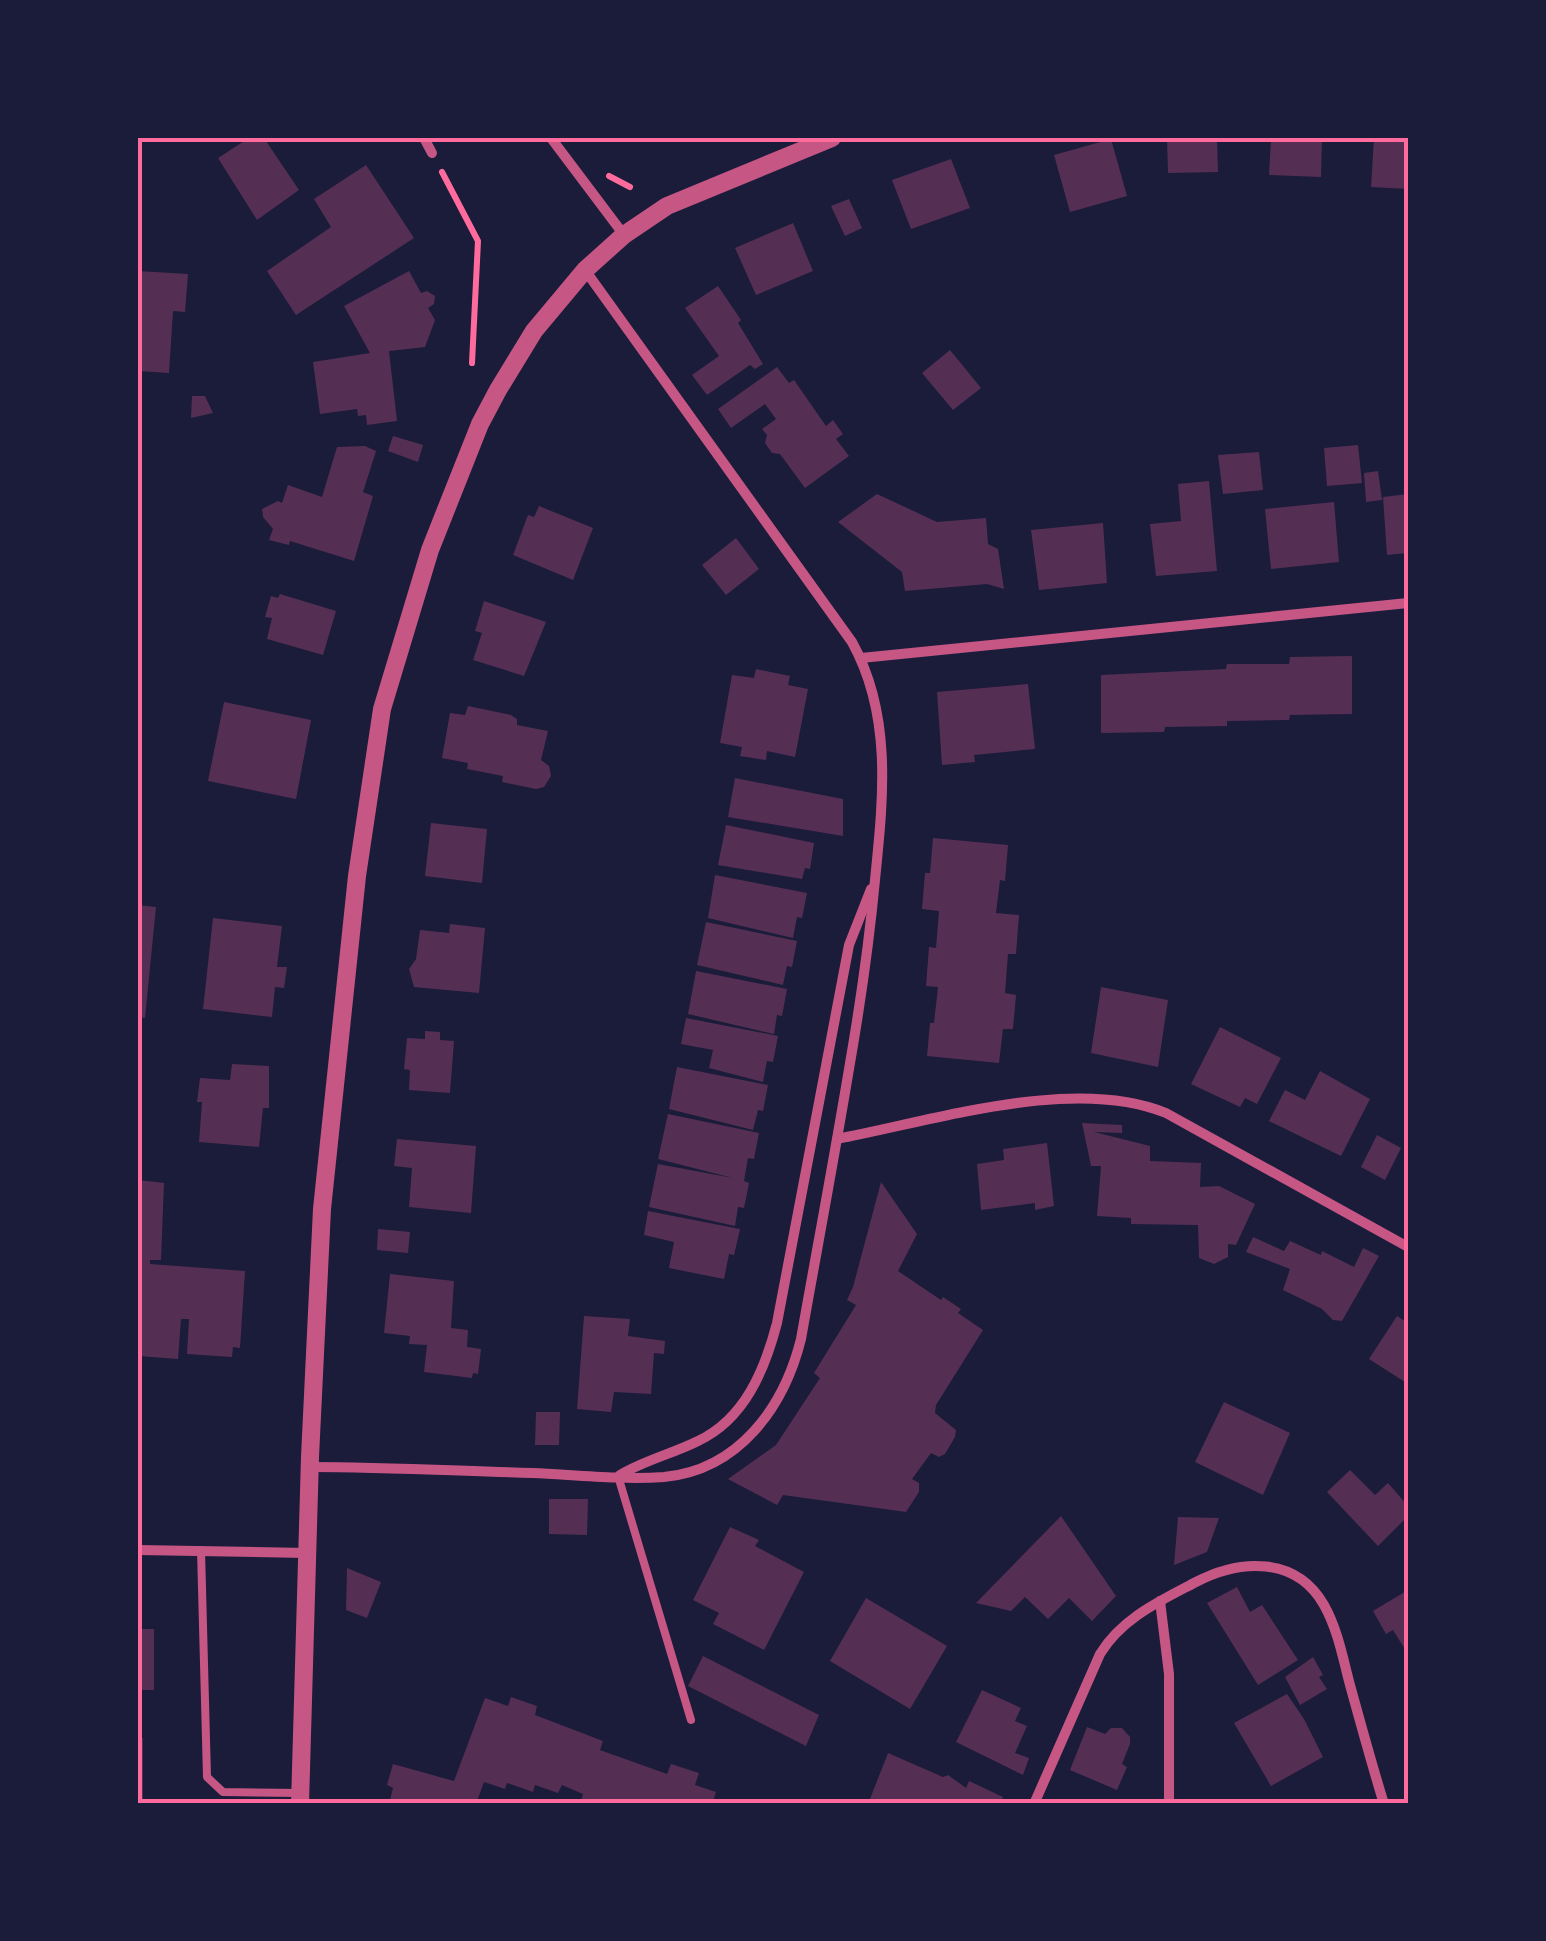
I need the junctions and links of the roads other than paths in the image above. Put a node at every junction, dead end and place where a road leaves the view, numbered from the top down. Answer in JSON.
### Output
{"nodes":[{"id":1,"x":424,"y":138,"type":"edge"},
{"id":2,"x":550,"y":138,"type":"edge"},
{"id":3,"x":832,"y":138,"type":"edge"},
{"id":4,"x":432,"y":153,"type":"road end"},
{"id":5,"x":624,"y":235,"type":"junction"},
{"id":6,"x":586,"y":270,"type":"junction"},
{"id":7,"x":1408,"y":603,"type":"edge"},
{"id":8,"x":861,"y":658,"type":"junction"},
{"id":9,"x":875,"y":878,"type":"junction"},
{"id":10,"x":837,"y":1139,"type":"junction"},
{"id":11,"x":1408,"y":1247,"type":"edge"},
{"id":12,"x":310,"y":1466,"type":"junction"},
{"id":13,"x":618,"y":1476,"type":"junction"},
{"id":14,"x":138,"y":1550,"type":"edge"},
{"id":15,"x":201,"y":1550,"type":"junction"},
{"id":16,"x":307,"y":1553,"type":"junction"},
{"id":17,"x":1160,"y":1601,"type":"junction"},
{"id":18,"x":691,"y":1720,"type":"dead end"},
{"id":19,"x":300,"y":1798,"type":"edge"},
{"id":20,"x":1034,"y":1804,"type":"edge"},
{"id":21,"x":1169,"y":1804,"type":"edge"},
{"id":22,"x":1384,"y":1804,"type":"edge"}],
"edges":[{"from":1,"to":4,"type":"street"},
{"from":2,"to":5,"type":"street"},
{"from":3,"to":5,"type":"street"},
{"from":5,"to":6,"type":"street"},
{"from":6,"to":8,"type":"street"},
{"from":6,"to":12,"type":"street"},
{"from":7,"to":8,"type":"street"},
{"from":8,"to":9,"type":"street"},
{"from":9,"to":10,"type":"street"},
{"from":9,"to":13,"type":"street"},
{"from":10,"to":11,"type":"street"},
{"from":10,"to":13,"type":"street"},
{"from":12,"to":13,"type":"street"},
{"from":12,"to":16,"type":"street"},
{"from":13,"to":18,"type":"lane"},
{"from":14,"to":15,"type":"street"},
{"from":15,"to":16,"type":"street"},
{"from":15,"to":19,"type":"lane"},
{"from":16,"to":19,"type":"street"},
{"from":17,"to":20,"type":"street"},
{"from":17,"to":21,"type":"street"},
{"from":17,"to":22,"type":"street"}]}
